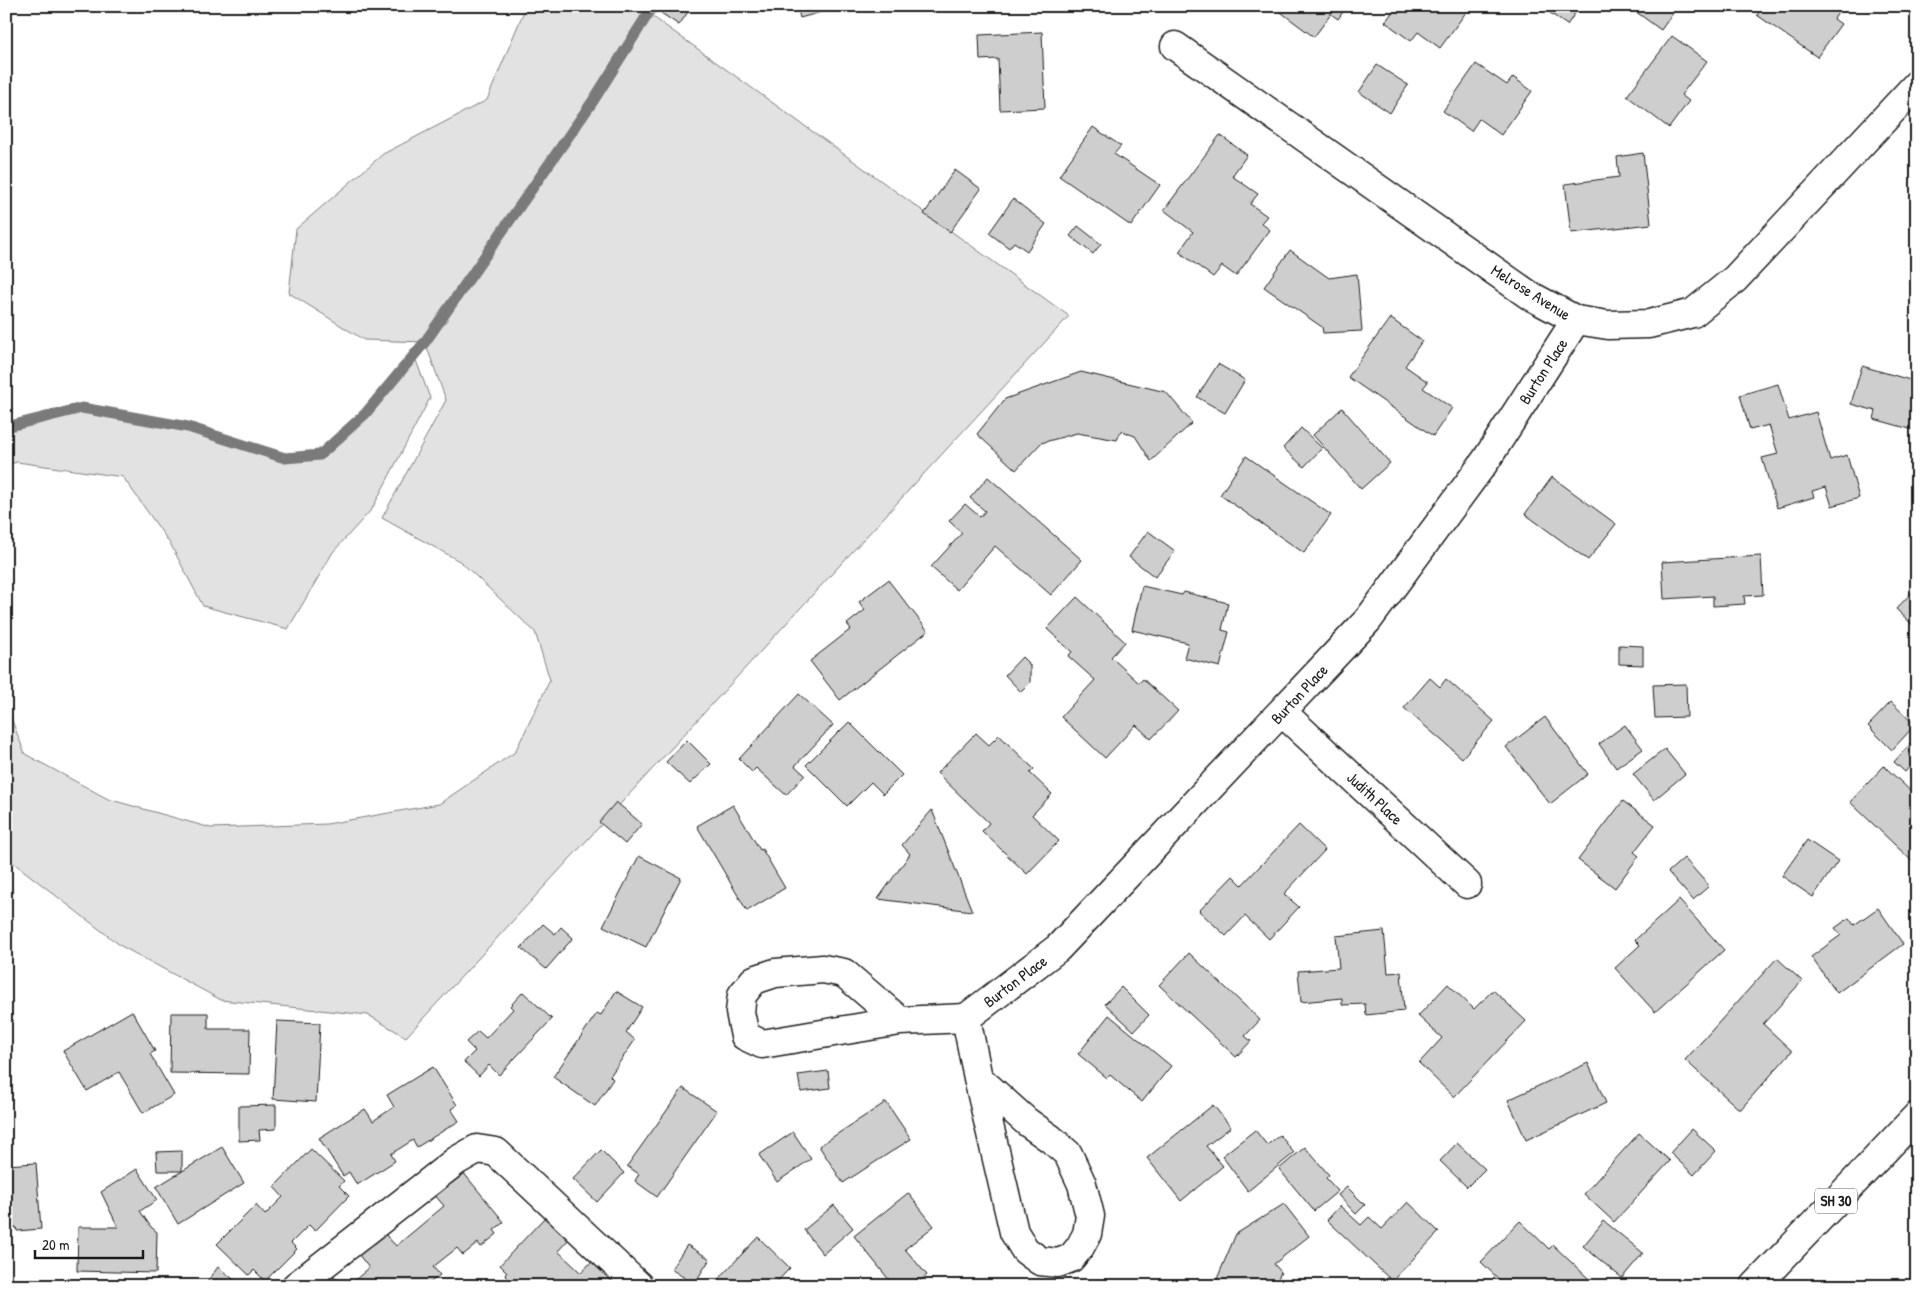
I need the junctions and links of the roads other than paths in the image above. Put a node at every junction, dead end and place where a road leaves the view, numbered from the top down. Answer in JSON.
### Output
{"nodes":[{"id":1,"x":1175,"y":46,"type":"dead end"},
{"id":2,"x":1917,"y":84,"type":"edge"},
{"id":3,"x":1576,"y":320,"type":"junction"},
{"id":4,"x":1282,"y":712,"type":"junction"},
{"id":5,"x":1467,"y":884,"type":"dead end"},
{"id":6,"x":966,"y":1018,"type":"junction"},
{"id":7,"x":900,"y":1022,"type":"junction"},
{"id":8,"x":978,"y":1078,"type":"junction"},
{"id":9,"x":1917,"y":1116,"type":"edge"},
{"id":10,"x":296,"y":1286,"type":"edge"},
{"id":11,"x":638,"y":1286,"type":"edge"},
{"id":12,"x":1755,"y":1286,"type":"edge"}],
"edges":[{"from":1,"to":3,"type":"main road","name":"Melrose Avenue"},
{"from":2,"to":3,"type":"main road","name":"Melrose Avenue"},
{"from":3,"to":4,"type":"main road","name":"Burton Place"},
{"from":4,"to":5,"type":"main road","name":"Judith Place"},
{"from":4,"to":6,"type":"main road","name":"Burton Place"},
{"from":6,"to":7,"type":"main road"},
{"from":6,"to":8,"type":"main road"},
{"from":7,"to":7,"type":"main road"},
{"from":8,"to":8,"type":"main road"},
{"from":9,"to":12,"type":"main road","number":"SH 30"},
{"from":10,"to":11,"type":"main road"}]}
